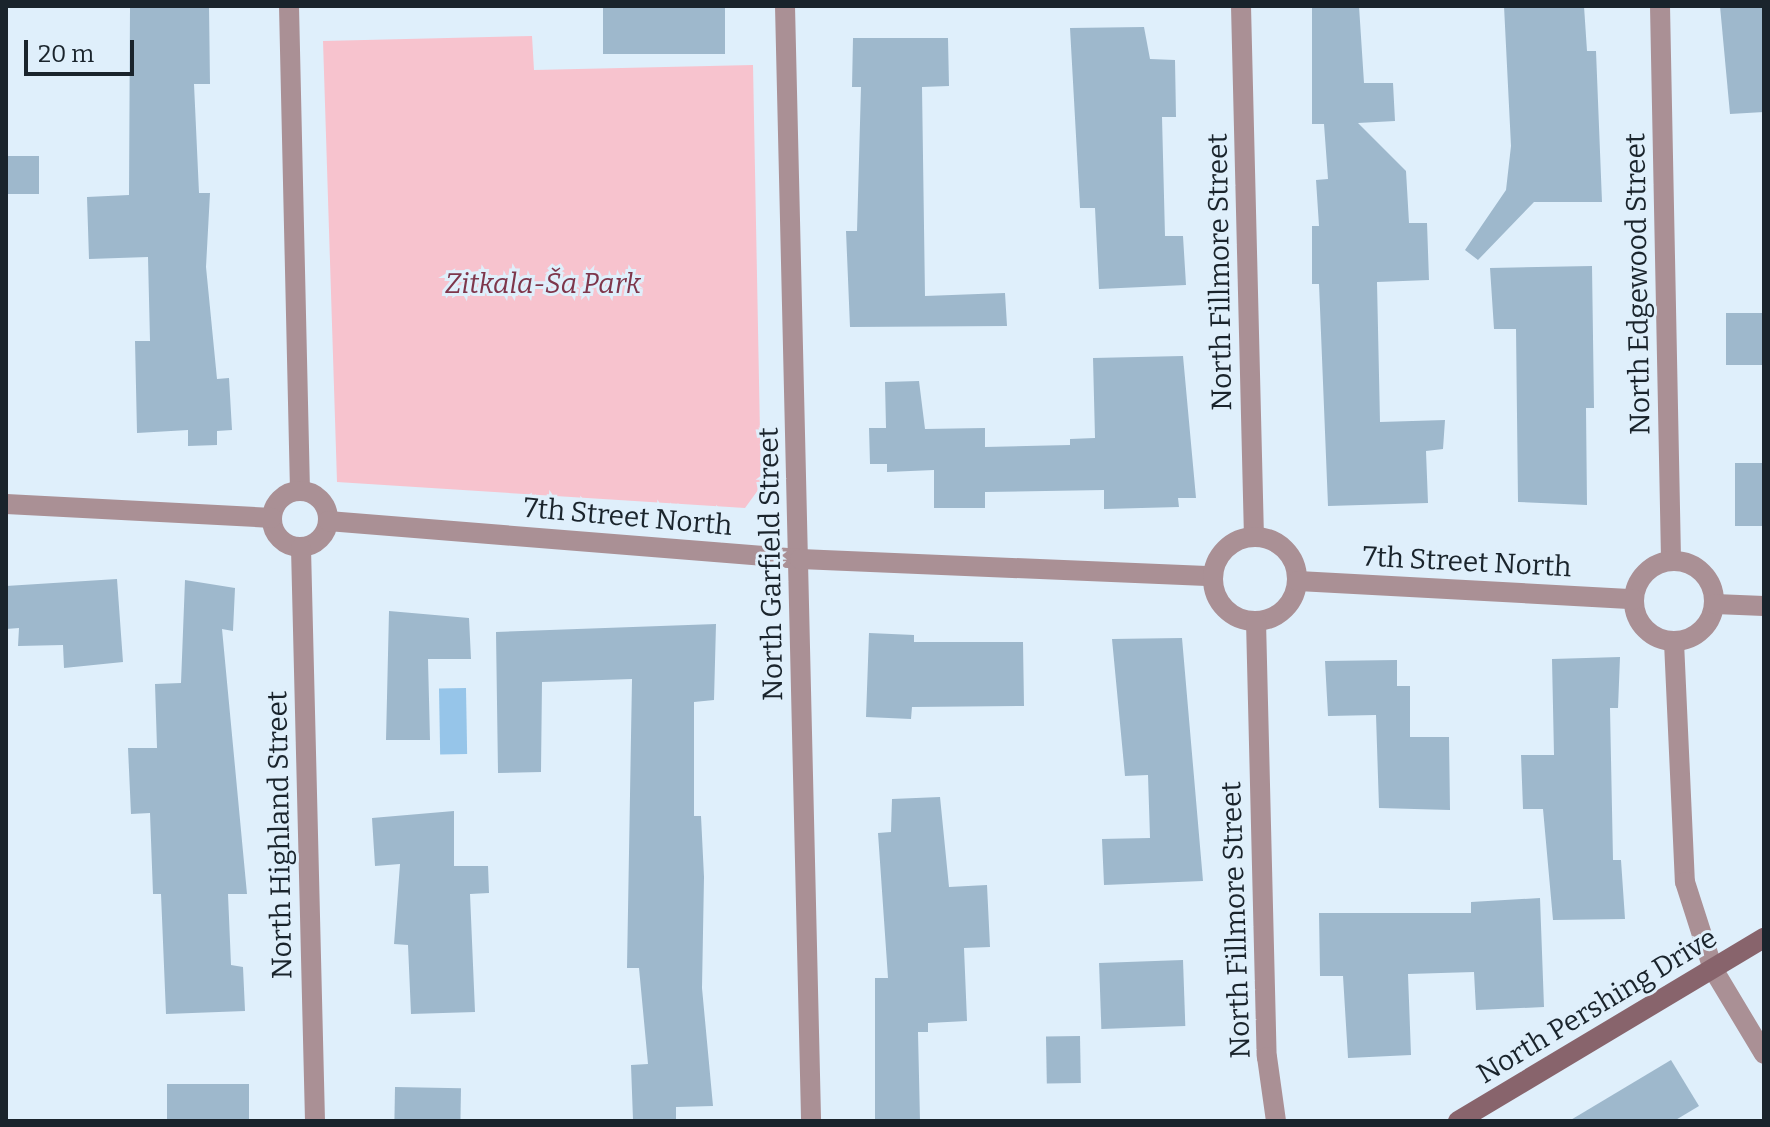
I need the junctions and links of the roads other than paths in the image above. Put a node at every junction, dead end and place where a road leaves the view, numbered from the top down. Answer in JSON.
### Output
{"nodes":[{"id":1,"x":289,"y":6,"type":"edge"},
{"id":2,"x":785,"y":6,"type":"edge"},
{"id":3,"x":1241,"y":6,"type":"edge"},
{"id":4,"x":1660,"y":6,"type":"edge"},
{"id":5,"x":300,"y":491,"type":"junction"},
{"id":6,"x":6,"y":504,"type":"edge"},
{"id":7,"x":272,"y":518,"type":"junction"},
{"id":8,"x":328,"y":521,"type":"junction"},
{"id":9,"x":1254,"y":537,"type":"junction"},
{"id":10,"x":301,"y":548,"type":"junction"},
{"id":11,"x":800,"y":559,"type":"junction"},
{"id":12,"x":1671,"y":560,"type":"junction"},
{"id":13,"x":1213,"y":576,"type":"junction"},
{"id":14,"x":1298,"y":581,"type":"junction"},
{"id":15,"x":1634,"y":599,"type":"junction"},
{"id":16,"x":1715,"y":604,"type":"junction"},
{"id":17,"x":1764,"y":606,"type":"edge"},
{"id":18,"x":1256,"y":621,"type":"junction"},
{"id":19,"x":1674,"y":642,"type":"junction"},
{"id":20,"x":1764,"y":938,"type":"edge"},
{"id":21,"x":1713,"y":969,"type":"junction"},
{"id":22,"x":1764,"y":1054,"type":"edge"},
{"id":23,"x":315,"y":1121,"type":"edge"},
{"id":24,"x":811,"y":1121,"type":"edge"},
{"id":25,"x":1276,"y":1121,"type":"edge"},
{"id":26,"x":1458,"y":1121,"type":"edge"}],
"edges":[{"from":1,"to":5,"type":"street"},
{"from":2,"to":11,"type":"street","name":"North Garfield Street"},
{"from":3,"to":9,"type":"street","name":"North Fillmore Street"},
{"from":4,"to":12,"type":"street","name":"North Edgewood Street"},
{"from":5,"to":7,"type":"street"},
{"from":5,"to":8,"type":"street"},
{"from":6,"to":7,"type":"street"},
{"from":7,"to":10,"type":"street"},
{"from":8,"to":10,"type":"street"},
{"from":8,"to":11,"type":"street","name":"7th Street North"},
{"from":9,"to":13,"type":"street"},
{"from":9,"to":14,"type":"street"},
{"from":10,"to":23,"type":"street","name":"North Highland Street"},
{"from":11,"to":13,"type":"street","name":"7th Street North"},
{"from":11,"to":24,"type":"street","name":"North Garfield Street"},
{"from":12,"to":15,"type":"street"},
{"from":12,"to":16,"type":"street"},
{"from":13,"to":18,"type":"street"},
{"from":14,"to":15,"type":"street","name":"7th Street North"},
{"from":14,"to":18,"type":"street"},
{"from":15,"to":19,"type":"street"},
{"from":16,"to":17,"type":"street"},
{"from":16,"to":19,"type":"street"},
{"from":18,"to":25,"type":"street","name":"North Fillmore Street"},
{"from":19,"to":21,"type":"street"},
{"from":20,"to":21,"type":"street","name":"North Pershing Drive"},
{"from":21,"to":22,"type":"street"},
{"from":21,"to":26,"type":"street","name":"North Pershing Drive"}]}
